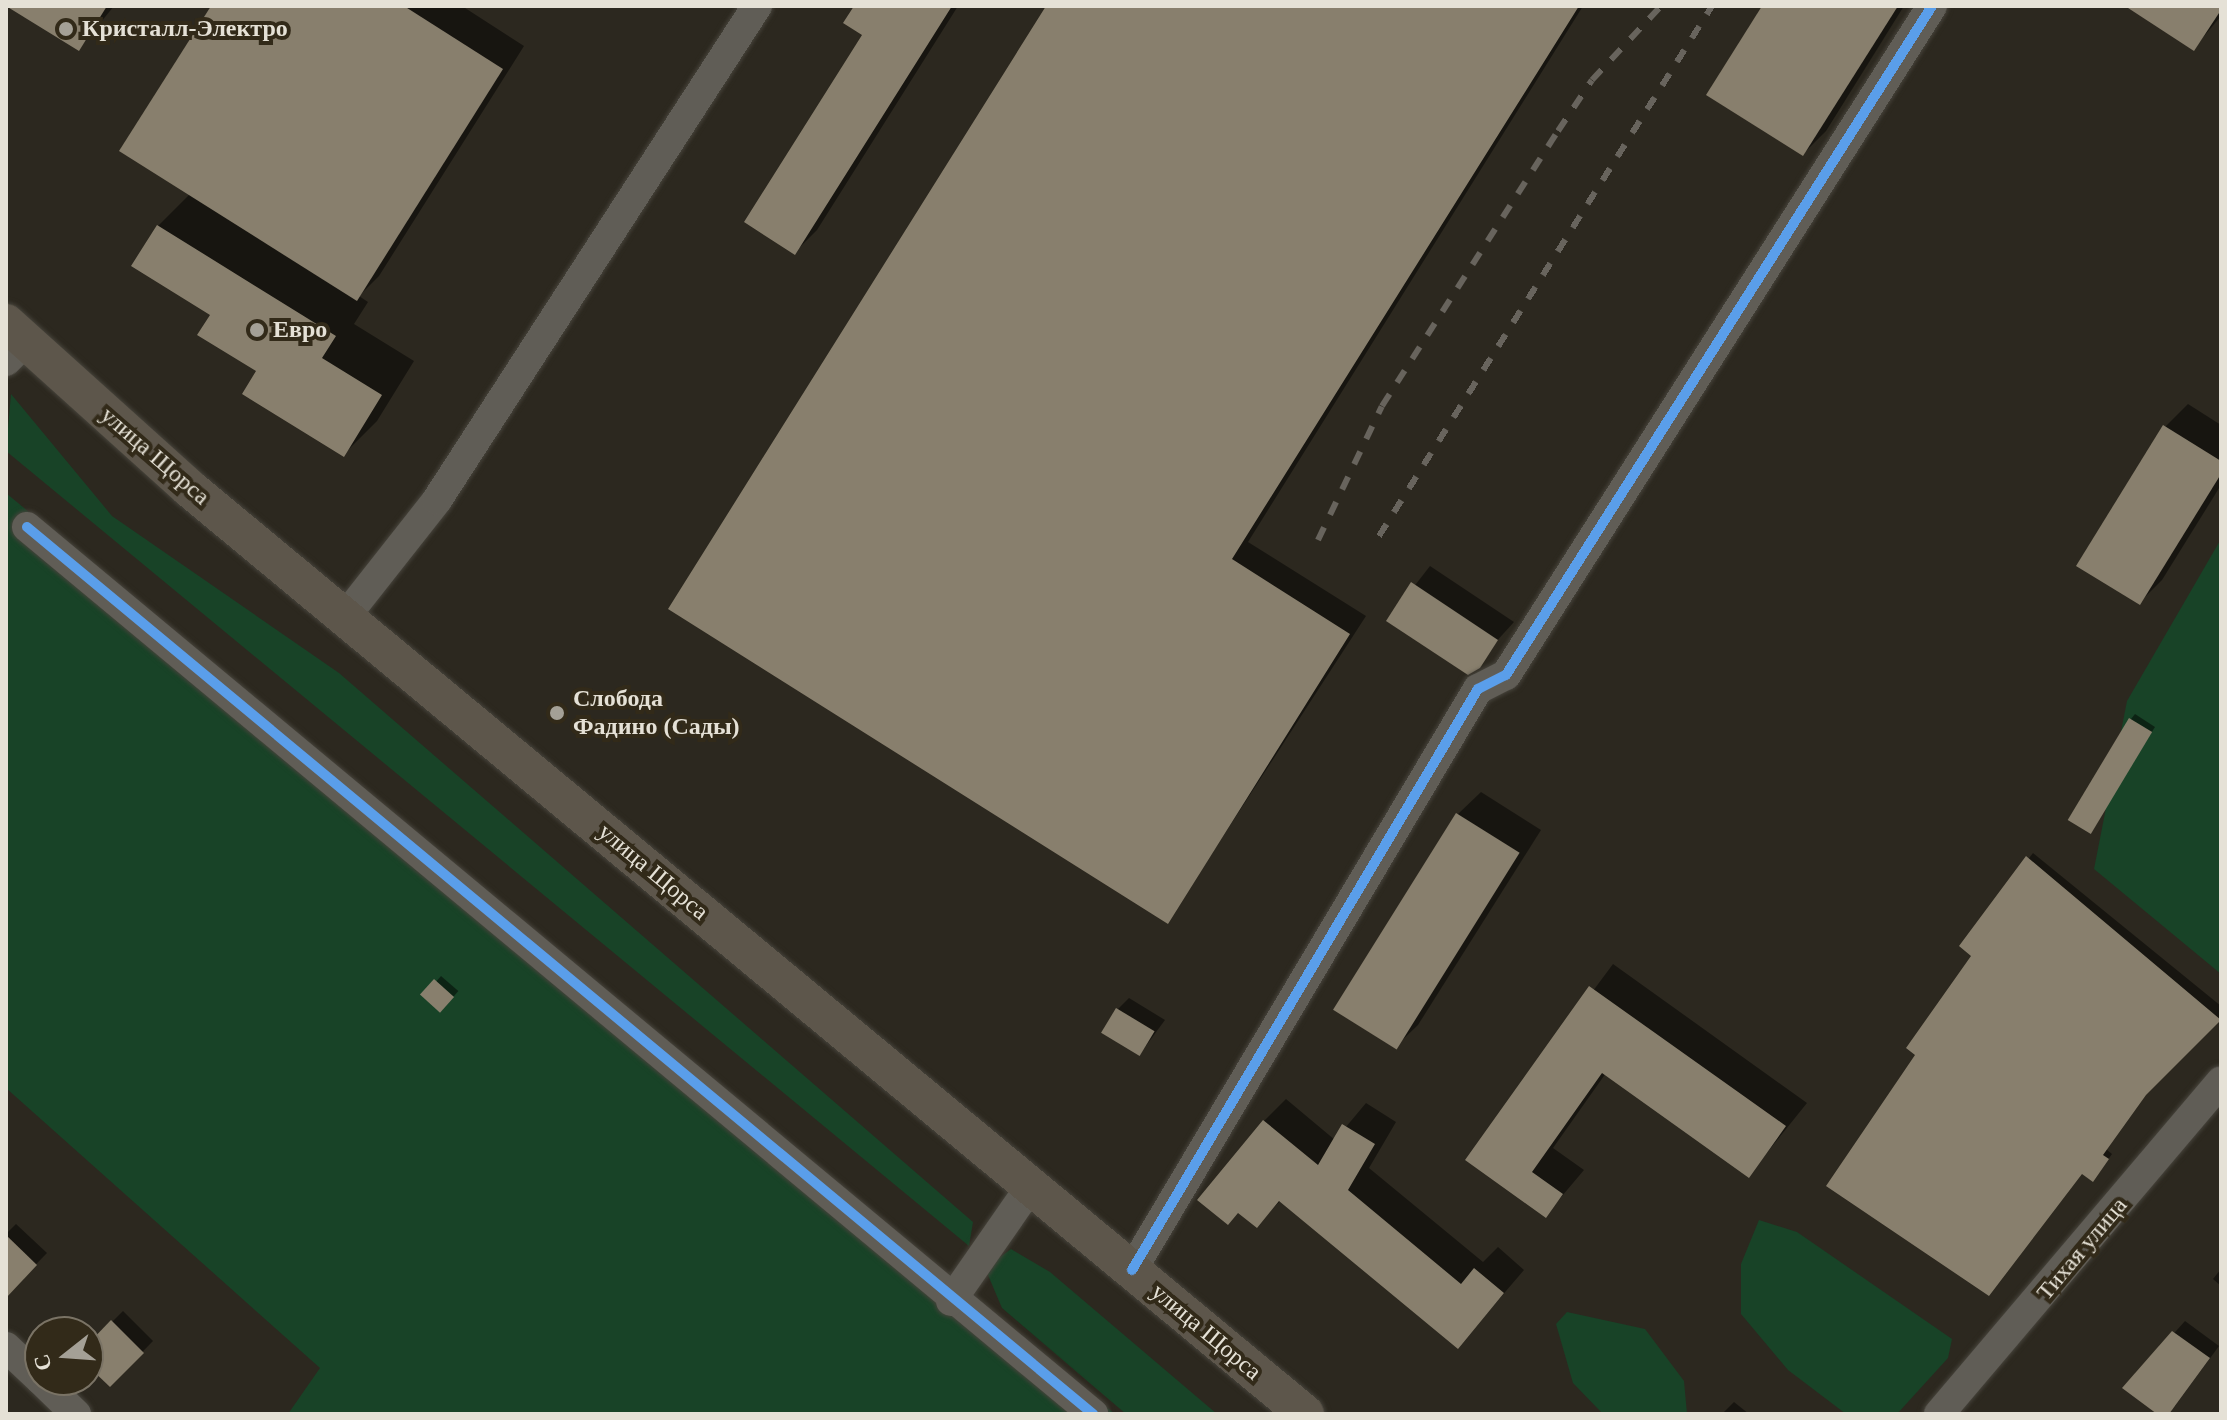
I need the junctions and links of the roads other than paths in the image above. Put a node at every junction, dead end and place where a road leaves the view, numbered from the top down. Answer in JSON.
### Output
{"nodes":[{"id":1,"x":757,"y":6,"type":"edge"},
{"id":2,"x":1932,"y":6,"type":"edge"},
{"id":3,"x":13,"y":342,"type":"edge"},
{"id":4,"x":27,"y":527,"type":"dead end"},
{"id":5,"x":345,"y":617,"type":"junction"},
{"id":6,"x":2221,"y":1081,"type":"edge"},
{"id":7,"x":1031,"y":1186,"type":"junction"},
{"id":8,"x":1132,"y":1270,"type":"junction"},
{"id":9,"x":951,"y":1301,"type":"junction"},
{"id":10,"x":6,"y":1347,"type":"edge"},
{"id":11,"x":24,"y":1364,"type":"edge"},
{"id":12,"x":57,"y":1396,"type":"edge"},
{"id":13,"x":76,"y":1414,"type":"edge"},
{"id":14,"x":1093,"y":1414,"type":"edge"},
{"id":15,"x":1305,"y":1414,"type":"edge"},
{"id":16,"x":1939,"y":1414,"type":"edge"}],
"edges":[{"from":1,"to":5,"type":"street"},
{"from":2,"to":8,"type":"street"},
{"from":3,"to":5,"type":"main road","name":"улица Щорса"},
{"from":4,"to":9,"type":"street"},
{"from":5,"to":7,"type":"main road","name":"улица Щорса"},
{"from":6,"to":16,"type":"street","name":"Тихая улица"},
{"from":7,"to":8,"type":"main road","name":"улица Щорса"},
{"from":7,"to":9,"type":"street"},
{"from":8,"to":15,"type":"main road","name":"улица Щорса"},
{"from":9,"to":14,"type":"street"},
{"from":10,"to":11,"type":"street"},
{"from":12,"to":13,"type":"street"}]}
